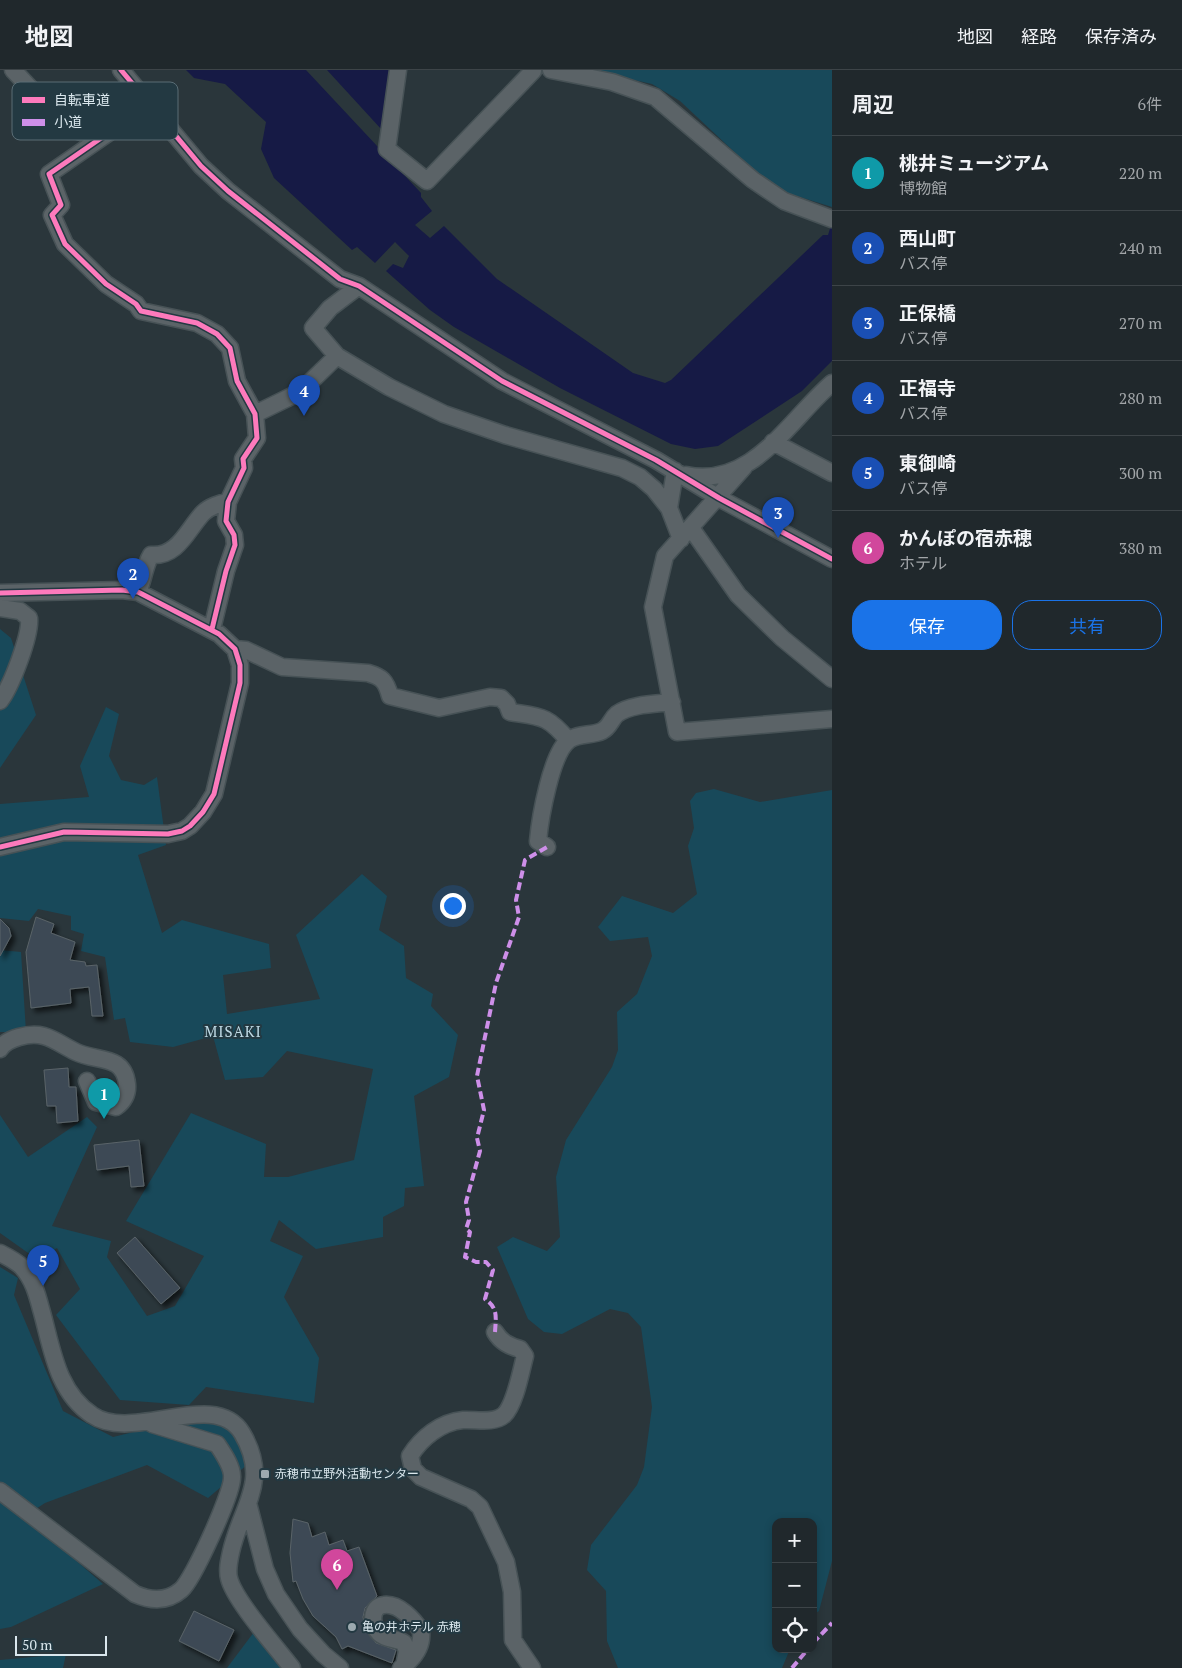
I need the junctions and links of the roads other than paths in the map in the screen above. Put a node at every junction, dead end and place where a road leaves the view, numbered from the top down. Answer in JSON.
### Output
{"nodes":[{"id":1,"x":13,"y":70,"type":"edge"},
{"id":2,"x":121,"y":70,"type":"edge"},
{"id":3,"x":398,"y":70,"type":"edge"},
{"id":4,"x":534,"y":70,"type":"edge"},
{"id":5,"x":551,"y":70,"type":"edge"},
{"id":6,"x":24,"y":82,"type":"edge"},
{"id":7,"x":131,"y":82,"type":"edge"},
{"id":8,"x":98,"y":140,"type":"edge"},
{"id":9,"x":177,"y":140,"type":"edge"},
{"id":10,"x":828,"y":218,"type":"edge"},
{"id":11,"x":359,"y":286,"type":"junction"},
{"id":12,"x":337,"y":356,"type":"junction"},
{"id":13,"x":832,"y":383,"type":"edge"},
{"id":14,"x":255,"y":414,"type":"junction"},
{"id":15,"x":774,"y":442,"type":"junction"},
{"id":16,"x":744,"y":467,"type":"junction"},
{"id":17,"x":675,"y":471,"type":"junction"},
{"id":18,"x":832,"y":473,"type":"edge"},
{"id":19,"x":719,"y":498,"type":"junction"},
{"id":20,"x":228,"y":502,"type":"junction"},
{"id":21,"x":669,"y":508,"type":"junction"},
{"id":22,"x":686,"y":534,"type":"junction"},
{"id":23,"x":832,"y":559,"type":"edge"},
{"id":24,"x":138,"y":592,"type":"junction"},
{"id":25,"x":0,"y":593,"type":"edge"},
{"id":26,"x":0,"y":608,"type":"edge"},
{"id":27,"x":212,"y":630,"type":"junction"},
{"id":28,"x":235,"y":649,"type":"junction"},
{"id":29,"x":832,"y":679,"type":"edge"},
{"id":30,"x":0,"y":701,"type":"edge"},
{"id":31,"x":672,"y":702,"type":"junction"},
{"id":32,"x":832,"y":719,"type":"edge"},
{"id":33,"x":568,"y":740,"type":"junction"},
{"id":34,"x":0,"y":847,"type":"edge"},
{"id":35,"x":547,"y":847,"type":"dead end"},
{"id":36,"x":0,"y":1049,"type":"edge"},
{"id":37,"x":87,"y":1081,"type":"dead end"},
{"id":38,"x":0,"y":1253,"type":"edge"},
{"id":39,"x":495,"y":1332,"type":"dead end"},
{"id":40,"x":145,"y":1422,"type":"junction"},
{"id":41,"x":0,"y":1490,"type":"edge"},
{"id":42,"x":248,"y":1503,"type":"junction"},
{"id":43,"x":292,"y":1668,"type":"edge"},
{"id":44,"x":340,"y":1668,"type":"edge"},
{"id":45,"x":532,"y":1668,"type":"edge"}],
"edges":[{"from":1,"to":6,"type":"street"},
{"from":2,"to":7,"type":"street"},
{"from":3,"to":4,"type":"street"},
{"from":5,"to":10,"type":"street"},
{"from":8,"to":14,"type":"street"},
{"from":9,"to":11,"type":"street"},
{"from":11,"to":12,"type":"street"},
{"from":11,"to":17,"type":"street"},
{"from":12,"to":14,"type":"street"},
{"from":12,"to":21,"type":"street"},
{"from":13,"to":15,"type":"street"},
{"from":14,"to":20,"type":"street"},
{"from":15,"to":16,"type":"street"},
{"from":15,"to":18,"type":"street"},
{"from":16,"to":17,"type":"street"},
{"from":16,"to":19,"type":"street"},
{"from":17,"to":19,"type":"street"},
{"from":17,"to":21,"type":"street"},
{"from":19,"to":22,"type":"street"},
{"from":19,"to":23,"type":"street"},
{"from":20,"to":24,"type":"street"},
{"from":20,"to":27,"type":"street"},
{"from":21,"to":22,"type":"street"},
{"from":22,"to":29,"type":"street"},
{"from":22,"to":31,"type":"street"},
{"from":24,"to":25,"type":"street"},
{"from":24,"to":27,"type":"street"},
{"from":26,"to":30,"type":"street"},
{"from":27,"to":28,"type":"street"},
{"from":28,"to":33,"type":"street"},
{"from":28,"to":34,"type":"street"},
{"from":31,"to":32,"type":"street"},
{"from":31,"to":33,"type":"street"},
{"from":33,"to":35,"type":"street"},
{"from":36,"to":37,"type":"street"},
{"from":38,"to":40,"type":"street"},
{"from":39,"to":45,"type":"street"},
{"from":40,"to":41,"type":"street"},
{"from":40,"to":42,"type":"street"},
{"from":42,"to":43,"type":"street"},
{"from":42,"to":44,"type":"street"}]}
